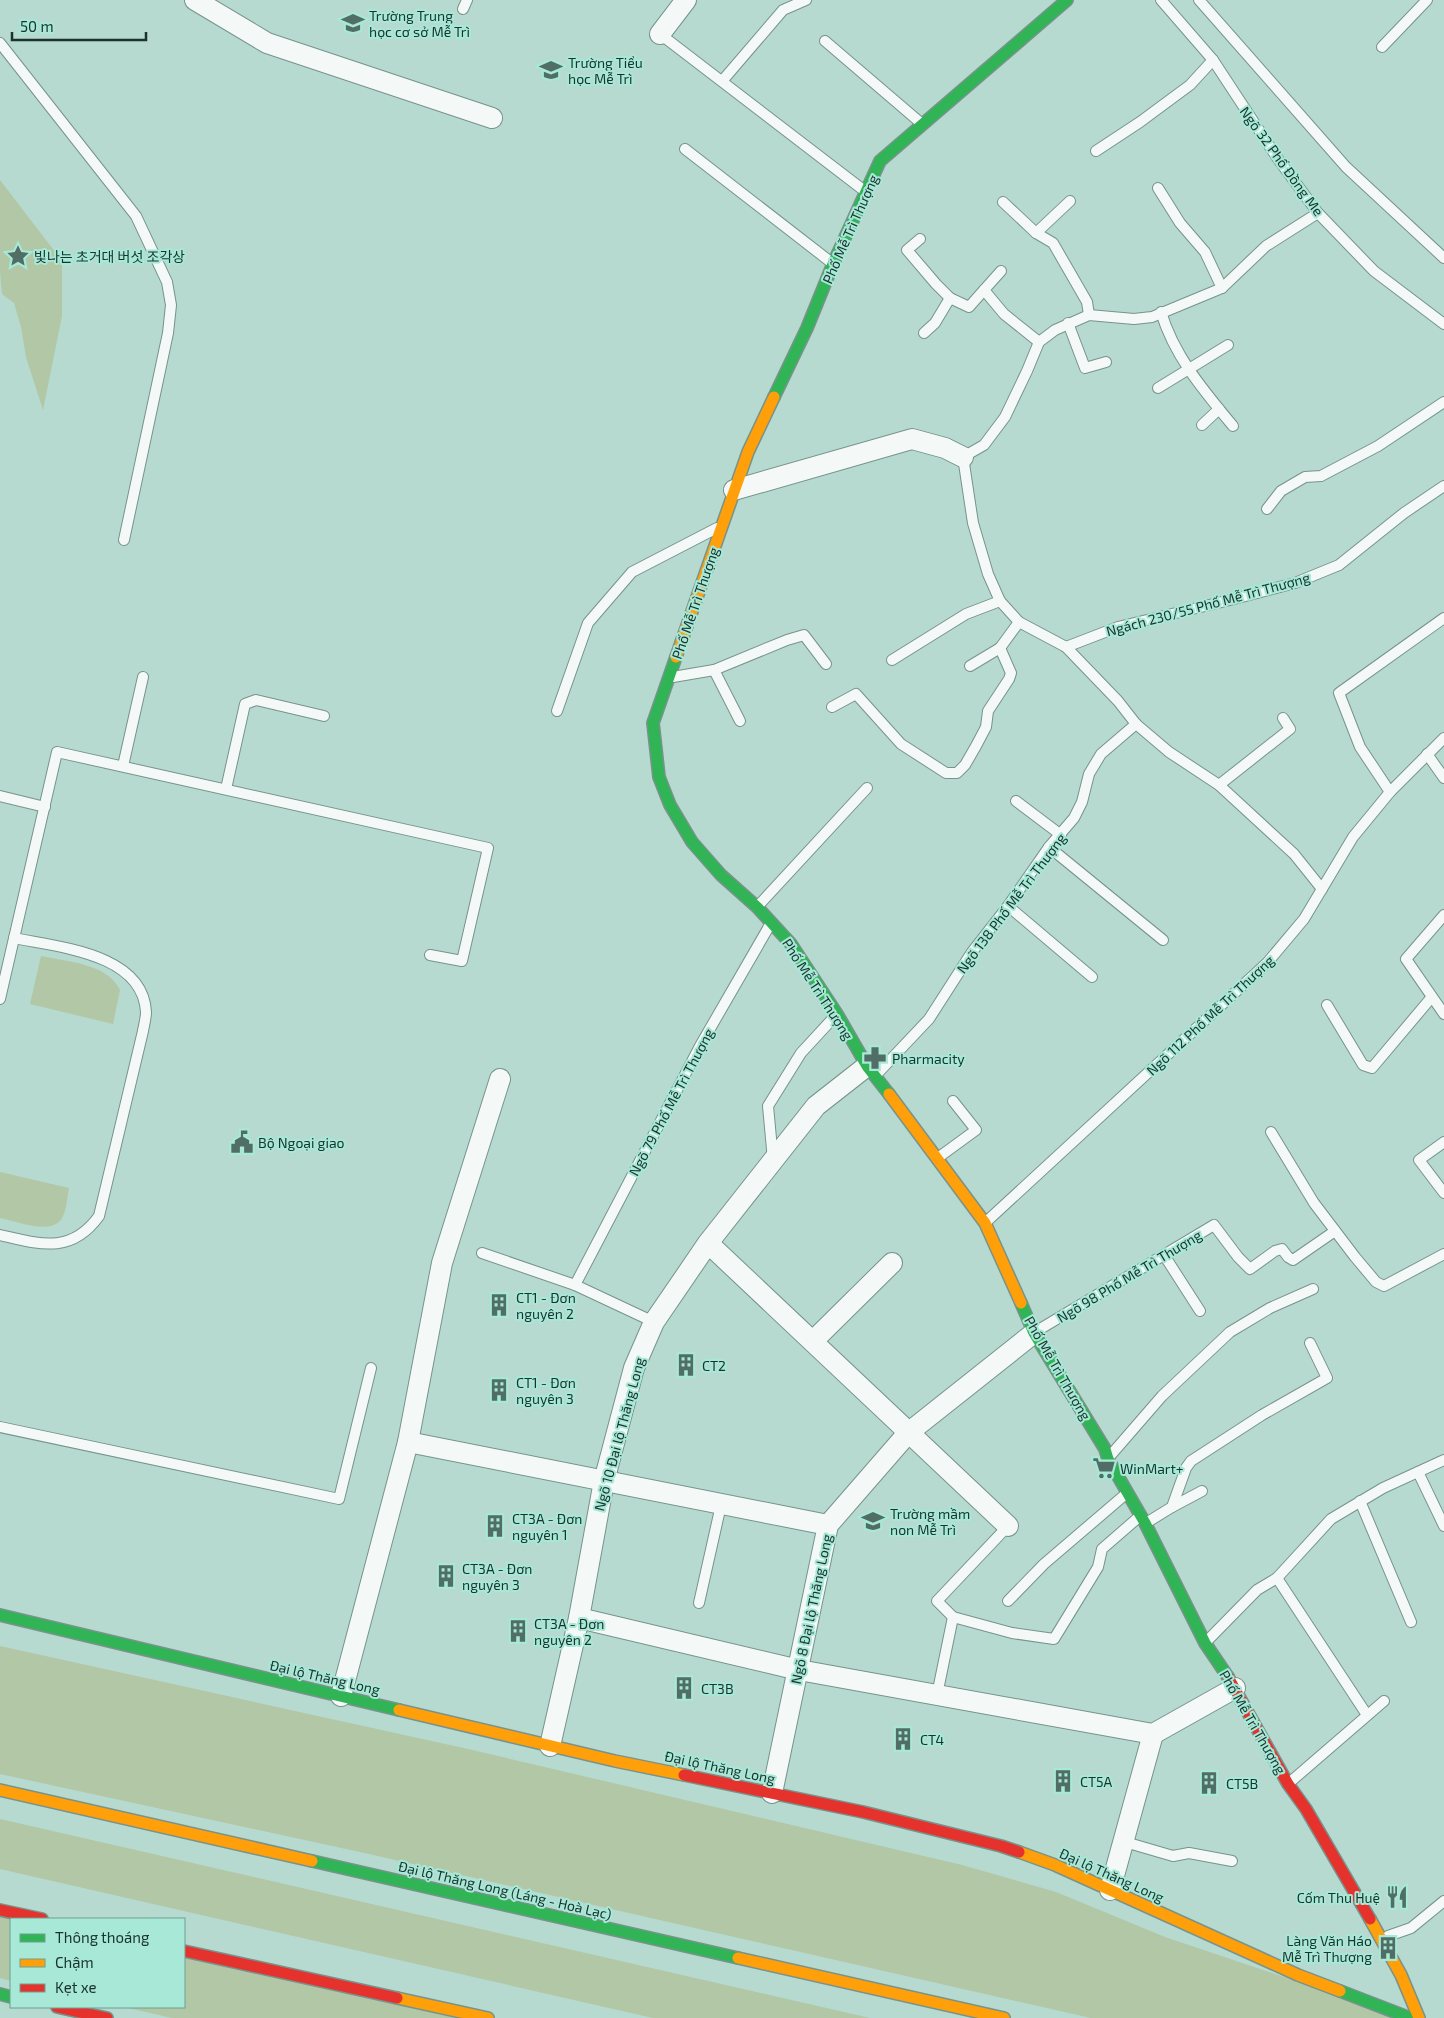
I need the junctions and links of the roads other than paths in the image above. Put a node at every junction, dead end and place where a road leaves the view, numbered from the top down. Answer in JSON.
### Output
{"nodes":[{"id":1,"x":195,"y":0,"type":"edge"},
{"id":2,"x":686,"y":0,"type":"edge"},
{"id":3,"x":806,"y":0,"type":"edge"},
{"id":4,"x":1067,"y":0,"type":"edge"},
{"id":5,"x":1161,"y":0,"type":"edge"},
{"id":6,"x":1199,"y":0,"type":"edge"},
{"id":7,"x":1427,"y":0,"type":"edge"},
{"id":8,"x":660,"y":34,"type":"joint"},
{"id":9,"x":825,"y":41,"type":"dead end"},
{"id":10,"x":0,"y":43,"type":"edge"},
{"id":11,"x":1382,"y":47,"type":"dead end"},
{"id":12,"x":1213,"y":60,"type":"junction"},
{"id":13,"x":723,"y":80,"type":"junction"},
{"id":14,"x":492,"y":118,"type":"dead end"},
{"id":15,"x":922,"y":124,"type":"junction"},
{"id":16,"x":685,"y":149,"type":"dead end"},
{"id":17,"x":1096,"y":151,"type":"dead end"},
{"id":18,"x":1158,"y":188,"type":"dead end"},
{"id":19,"x":866,"y":192,"type":"junction"},
{"id":20,"x":1070,"y":201,"type":"dead end"},
{"id":21,"x":1003,"y":202,"type":"dead end"},
{"id":22,"x":1318,"y":213,"type":"junction"},
{"id":23,"x":1036,"y":233,"type":"junction"},
{"id":24,"x":920,"y":239,"type":"dead end"},
{"id":25,"x":1444,"y":258,"type":"edge"},
{"id":26,"x":833,"y":264,"type":"junction"},
{"id":27,"x":1001,"y":272,"type":"dead end"},
{"id":28,"x":1222,"y":288,"type":"junction"},
{"id":29,"x":984,"y":290,"type":"junction"},
{"id":30,"x":950,"y":298,"type":"junction"},
{"id":31,"x":1161,"y":312,"type":"junction"},
{"id":32,"x":1089,"y":314,"type":"junction"},
{"id":33,"x":1068,"y":322,"type":"junction"},
{"id":34,"x":1444,"y":324,"type":"edge"},
{"id":35,"x":924,"y":333,"type":"dead end"},
{"id":36,"x":1039,"y":342,"type":"junction"},
{"id":37,"x":1228,"y":345,"type":"dead end"},
{"id":38,"x":1106,"y":362,"type":"dead end"},
{"id":39,"x":1189,"y":369,"type":"junction"},
{"id":40,"x":1158,"y":388,"type":"dead end"},
{"id":41,"x":1444,"y":402,"type":"edge"},
{"id":42,"x":1218,"y":409,"type":"junction"},
{"id":43,"x":1202,"y":425,"type":"dead end"},
{"id":44,"x":1233,"y":426,"type":"dead end"},
{"id":45,"x":964,"y":457,"type":"junction"},
{"id":46,"x":1444,"y":486,"type":"edge"},
{"id":47,"x":734,"y":490,"type":"junction"},
{"id":48,"x":1267,"y":509,"type":"dead end"},
{"id":49,"x":722,"y":525,"type":"junction"},
{"id":50,"x":124,"y":540,"type":"dead end"},
{"id":51,"x":1000,"y":601,"type":"junction"},
{"id":52,"x":1444,"y":618,"type":"edge"},
{"id":53,"x":1019,"y":622,"type":"junction"},
{"id":54,"x":1066,"y":647,"type":"junction"},
{"id":55,"x":1000,"y":648,"type":"junction"},
{"id":56,"x":892,"y":660,"type":"dead end"},
{"id":57,"x":826,"y":664,"type":"dead end"},
{"id":58,"x":970,"y":666,"type":"dead end"},
{"id":59,"x":714,"y":670,"type":"junction"},
{"id":60,"x":143,"y":677,"type":"dead end"},
{"id":61,"x":669,"y":678,"type":"junction"},
{"id":62,"x":832,"y":707,"type":"dead end"},
{"id":63,"x":557,"y":711,"type":"dead end"},
{"id":64,"x":324,"y":716,"type":"dead end"},
{"id":65,"x":1283,"y":718,"type":"dead end"},
{"id":66,"x":740,"y":721,"type":"dead end"},
{"id":67,"x":1136,"y":724,"type":"junction"},
{"id":68,"x":1444,"y":738,"type":"edge"},
{"id":69,"x":1426,"y":754,"type":"junction"},
{"id":70,"x":123,"y":766,"type":"junction"},
{"id":71,"x":1444,"y":778,"type":"edge"},
{"id":72,"x":1218,"y":785,"type":"junction"},
{"id":73,"x":866,"y":788,"type":"dead end"},
{"id":74,"x":226,"y":789,"type":"junction"},
{"id":75,"x":1390,"y":792,"type":"junction"},
{"id":76,"x":0,"y":796,"type":"edge"},
{"id":77,"x":1016,"y":801,"type":"dead end"},
{"id":78,"x":44,"y":807,"type":"junction"},
{"id":79,"x":1061,"y":835,"type":"junction"},
{"id":80,"x":1049,"y":847,"type":"junction"},
{"id":81,"x":1322,"y":888,"type":"junction"},
{"id":82,"x":1008,"y":906,"type":"junction"},
{"id":83,"x":757,"y":907,"type":"junction"},
{"id":84,"x":1444,"y":915,"type":"edge"},
{"id":85,"x":771,"y":922,"type":"junction"},
{"id":86,"x":14,"y":938,"type":"junction"},
{"id":87,"x":1163,"y":940,"type":"dead end"},
{"id":88,"x":430,"y":955,"type":"dead end"},
{"id":89,"x":1092,"y":977,"type":"dead end"},
{"id":90,"x":1431,"y":998,"type":"junction"},
{"id":91,"x":0,"y":999,"type":"edge"},
{"id":92,"x":1327,"y":1005,"type":"dead end"},
{"id":93,"x":837,"y":1014,"type":"junction"},
{"id":94,"x":1444,"y":1014,"type":"edge"},
{"id":95,"x":870,"y":1071,"type":"junction"},
{"id":96,"x":500,"y":1079,"type":"dead end"},
{"id":97,"x":953,"y":1101,"type":"dead end"},
{"id":98,"x":1272,"y":1132,"type":"dead end"},
{"id":99,"x":1444,"y":1142,"type":"edge"},
{"id":100,"x":938,"y":1158,"type":"junction"},
{"id":101,"x":773,"y":1160,"type":"junction"},
{"id":102,"x":1444,"y":1194,"type":"edge"},
{"id":103,"x":985,"y":1223,"type":"junction"},
{"id":104,"x":1335,"y":1231,"type":"junction"},
{"id":105,"x":0,"y":1235,"type":"edge"},
{"id":106,"x":708,"y":1243,"type":"junction"},
{"id":107,"x":482,"y":1253,"type":"dead end"},
{"id":108,"x":1444,"y":1254,"type":"edge"},
{"id":109,"x":1164,"y":1255,"type":"junction"},
{"id":110,"x":892,"y":1263,"type":"dead end"},
{"id":111,"x":576,"y":1285,"type":"junction"},
{"id":112,"x":1313,"y":1289,"type":"dead end"},
{"id":113,"x":1200,"y":1311,"type":"dead end"},
{"id":114,"x":654,"y":1322,"type":"junction"},
{"id":115,"x":1034,"y":1333,"type":"junction"},
{"id":116,"x":812,"y":1341,"type":"junction"},
{"id":117,"x":1310,"y":1343,"type":"dead end"},
{"id":118,"x":370,"y":1368,"type":"dead end"},
{"id":119,"x":0,"y":1427,"type":"edge"},
{"id":120,"x":908,"y":1433,"type":"junction"},
{"id":121,"x":408,"y":1442,"type":"junction"},
{"id":122,"x":1108,"y":1459,"type":"junction"},
{"id":123,"x":1444,"y":1460,"type":"edge"},
{"id":124,"x":1418,"y":1472,"type":"junction"},
{"id":125,"x":604,"y":1481,"type":"junction"},
{"id":126,"x":1202,"y":1491,"type":"dead end"},
{"id":127,"x":1128,"y":1492,"type":"junction"},
{"id":128,"x":1360,"y":1501,"type":"junction"},
{"id":129,"x":721,"y":1505,"type":"junction"},
{"id":130,"x":1172,"y":1507,"type":"junction"},
{"id":131,"x":1143,"y":1520,"type":"junction"},
{"id":132,"x":828,"y":1525,"type":"junction"},
{"id":133,"x":1008,"y":1526,"type":"joint"},
{"id":134,"x":1444,"y":1526,"type":"edge"},
{"id":135,"x":1277,"y":1578,"type":"junction"},
{"id":136,"x":1008,"y":1601,"type":"dead end"},
{"id":137,"x":699,"y":1603,"type":"dead end"},
{"id":138,"x":0,"y":1615,"type":"edge"},
{"id":139,"x":953,"y":1617,"type":"junction"},
{"id":140,"x":578,"y":1618,"type":"junction"},
{"id":141,"x":1411,"y":1622,"type":"dead end"},
{"id":142,"x":1205,"y":1643,"type":"junction"},
{"id":143,"x":799,"y":1670,"type":"junction"},
{"id":144,"x":1235,"y":1688,"type":"junction"},
{"id":145,"x":937,"y":1695,"type":"junction"},
{"id":146,"x":341,"y":1696,"type":"junction"},
{"id":147,"x":1384,"y":1701,"type":"dead end"},
{"id":148,"x":1367,"y":1715,"type":"junction"},
{"id":149,"x":1154,"y":1734,"type":"junction"},
{"id":150,"x":550,"y":1746,"type":"junction"},
{"id":151,"x":1288,"y":1784,"type":"junction"},
{"id":152,"x":0,"y":1790,"type":"edge"},
{"id":153,"x":772,"y":1793,"type":"junction"},
{"id":154,"x":1125,"y":1842,"type":"junction"},
{"id":155,"x":1232,"y":1861,"type":"dead end"},
{"id":156,"x":1110,"y":1890,"type":"junction"},
{"id":157,"x":1444,"y":1901,"type":"edge"},
{"id":158,"x":0,"y":1910,"type":"edge"},
{"id":159,"x":37,"y":1918,"type":"edge"},
{"id":160,"x":1372,"y":1920,"type":"junction"},
{"id":161,"x":1388,"y":1936,"type":"junction"},
{"id":162,"x":185,"y":1951,"type":"edge"},
{"id":163,"x":1401,"y":1975,"type":"junction"},
{"id":164,"x":62,"y":2008,"type":"edge"},
{"id":165,"x":108,"y":2018,"type":"edge"},
{"id":166,"x":488,"y":2018,"type":"edge"},
{"id":167,"x":1004,"y":2018,"type":"edge"},
{"id":168,"x":1410,"y":2018,"type":"edge"},
{"id":169,"x":1419,"y":2018,"type":"edge"}],
"edges":[{"from":1,"to":14,"type":"street"},
{"from":2,"to":8,"type":"street"},
{"from":3,"to":13,"type":"lane"},
{"from":4,"to":15,"type":"main road","name":"Phố Mễ Trì Thượng"},
{"from":5,"to":12,"type":"lane","name":"Ngõ 32 Phố Đồng Me"},
{"from":6,"to":25,"type":"lane"},
{"from":7,"to":11,"type":"lane"},
{"from":8,"to":13,"type":"lane"},
{"from":9,"to":15,"type":"lane"},
{"from":10,"to":50,"type":"lane"},
{"from":12,"to":17,"type":"lane"},
{"from":12,"to":22,"type":"lane","name":"Ngõ 32 Phố Đồng Me"},
{"from":13,"to":19,"type":"lane"},
{"from":15,"to":19,"type":"main road","name":"Phố Mễ Trì Thượng"},
{"from":16,"to":26,"type":"lane"},
{"from":18,"to":28,"type":"lane"},
{"from":19,"to":26,"type":"main road","name":"Phố Mễ Trì Thượng"},
{"from":20,"to":23,"type":"lane"},
{"from":21,"to":23,"type":"lane"},
{"from":22,"to":28,"type":"lane"},
{"from":22,"to":34,"type":"lane","name":"Ngõ 32 Phố Đồng Me"},
{"from":23,"to":32,"type":"lane"},
{"from":24,"to":30,"type":"lane"},
{"from":26,"to":47,"type":"main road","name":"Phố Mễ Trì Thượng"},
{"from":27,"to":29,"type":"lane"},
{"from":28,"to":31,"type":"lane"},
{"from":29,"to":30,"type":"lane"},
{"from":29,"to":36,"type":"lane"},
{"from":30,"to":35,"type":"lane"},
{"from":31,"to":32,"type":"lane"},
{"from":31,"to":39,"type":"lane"},
{"from":32,"to":33,"type":"lane"},
{"from":33,"to":36,"type":"lane"},
{"from":33,"to":38,"type":"lane"},
{"from":36,"to":45,"type":"lane"},
{"from":37,"to":39,"type":"lane"},
{"from":39,"to":40,"type":"lane"},
{"from":39,"to":42,"type":"lane"},
{"from":41,"to":48,"type":"lane"},
{"from":42,"to":43,"type":"lane"},
{"from":42,"to":44,"type":"lane"},
{"from":45,"to":47,"type":"street"},
{"from":45,"to":51,"type":"lane"},
{"from":46,"to":54,"type":"lane","name":"Ngách 230/55 Phố Mễ Trì Thượng"},
{"from":47,"to":49,"type":"main road","name":"Phố Mễ Trì Thượng"},
{"from":49,"to":61,"type":"main road","name":"Phố Mễ Trì Thượng"},
{"from":49,"to":63,"type":"lane"},
{"from":51,"to":53,"type":"lane"},
{"from":51,"to":56,"type":"lane"},
{"from":52,"to":75,"type":"lane"},
{"from":53,"to":54,"type":"lane"},
{"from":53,"to":55,"type":"lane"},
{"from":54,"to":67,"type":"lane"},
{"from":55,"to":58,"type":"lane"},
{"from":55,"to":62,"type":"lane"},
{"from":57,"to":59,"type":"lane"},
{"from":59,"to":61,"type":"lane"},
{"from":59,"to":66,"type":"lane"},
{"from":60,"to":70,"type":"lane"},
{"from":61,"to":83,"type":"main road","name":"Phố Mễ Trì Thượng"},
{"from":64,"to":74,"type":"lane"},
{"from":65,"to":72,"type":"lane"},
{"from":67,"to":72,"type":"lane"},
{"from":67,"to":79,"type":"lane","name":"Ngõ 138 Phố Mễ Trì Thượng"},
{"from":68,"to":69,"type":"lane","name":"Ngõ 112 Phố Mễ Trì Thượng"},
{"from":69,"to":71,"type":"lane"},
{"from":69,"to":75,"type":"lane","name":"Ngõ 112 Phố Mễ Trì Thượng"},
{"from":70,"to":74,"type":"lane"},
{"from":70,"to":78,"type":"lane"},
{"from":72,"to":81,"type":"lane"},
{"from":73,"to":83,"type":"lane"},
{"from":74,"to":88,"type":"lane"},
{"from":75,"to":81,"type":"lane","name":"Ngõ 112 Phố Mễ Trì Thượng"},
{"from":76,"to":78,"type":"lane"},
{"from":77,"to":79,"type":"lane"},
{"from":78,"to":86,"type":"lane"},
{"from":79,"to":80,"type":"lane","name":"Ngõ 138 Phố Mễ Trì Thượng"},
{"from":80,"to":82,"type":"lane","name":"Ngõ 138 Phố Mễ Trì Thượng"},
{"from":80,"to":87,"type":"lane"},
{"from":81,"to":103,"type":"lane","name":"Ngõ 112 Phố Mễ Trì Thượng"},
{"from":82,"to":89,"type":"lane"},
{"from":82,"to":95,"type":"lane","name":"Ngõ 138 Phố Mễ Trì Thượng"},
{"from":83,"to":85,"type":"main road","name":"Phố Mễ Trì Thượng"},
{"from":84,"to":90,"type":"lane"},
{"from":85,"to":93,"type":"main road","name":"Phố Mễ Trì Thượng"},
{"from":85,"to":111,"type":"lane","name":"Ngõ 79 Phố Mễ Trì Thượng"},
{"from":86,"to":91,"type":"lane"},
{"from":86,"to":105,"type":"lane"},
{"from":90,"to":92,"type":"lane"},
{"from":90,"to":94,"type":"lane"},
{"from":93,"to":95,"type":"main road","name":"Phố Mễ Trì Thượng"},
{"from":93,"to":101,"type":"lane"},
{"from":95,"to":100,"type":"main road","name":"Phố Mễ Trì Thượng"},
{"from":95,"to":101,"type":"street","name":"Ngõ 10 Đại lộ Thăng Long"},
{"from":96,"to":121,"type":"street"},
{"from":97,"to":100,"type":"lane"},
{"from":98,"to":104,"type":"lane"},
{"from":99,"to":102,"type":"lane"},
{"from":100,"to":103,"type":"main road","name":"Phố Mễ Trì Thượng"},
{"from":101,"to":106,"type":"street","name":"Ngõ 10 Đại lộ Thăng Long"},
{"from":103,"to":115,"type":"main road","name":"Phố Mễ Trì Thượng"},
{"from":104,"to":108,"type":"lane"},
{"from":104,"to":109,"type":"lane","name":"Ngõ 98 Phố Mễ Trì Thượng"},
{"from":106,"to":114,"type":"street","name":"Ngõ 10 Đại lộ Thăng Long"},
{"from":106,"to":116,"type":"street"},
{"from":107,"to":111,"type":"lane"},
{"from":109,"to":113,"type":"lane"},
{"from":109,"to":115,"type":"lane","name":"Ngõ 98 Phố Mễ Trì Thượng"},
{"from":110,"to":116,"type":"street"},
{"from":111,"to":114,"type":"lane"},
{"from":112,"to":122,"type":"lane"},
{"from":114,"to":125,"type":"street","name":"Ngõ 10 Đại lộ Thăng Long"},
{"from":115,"to":120,"type":"street","name":"Ngõ 8 Đại lộ Thăng Long"},
{"from":115,"to":122,"type":"main road","name":"Phố Mễ Trì Thượng"},
{"from":116,"to":120,"type":"street"},
{"from":117,"to":130,"type":"lane"},
{"from":118,"to":119,"type":"lane"},
{"from":120,"to":132,"type":"street","name":"Ngõ 8 Đại lộ Thăng Long"},
{"from":120,"to":133,"type":"street"},
{"from":121,"to":125,"type":"street"},
{"from":121,"to":146,"type":"street"},
{"from":122,"to":127,"type":"main road","name":"Phố Mễ Trì Thượng"},
{"from":123,"to":124,"type":"lane"},
{"from":124,"to":128,"type":"lane"},
{"from":124,"to":134,"type":"lane"},
{"from":125,"to":129,"type":"street"},
{"from":125,"to":140,"type":"street","name":"Ngõ 10 Đại lộ Thăng Long"},
{"from":126,"to":130,"type":"lane"},
{"from":127,"to":131,"type":"main road","name":"Phố Mễ Trì Thượng"},
{"from":127,"to":136,"type":"lane"},
{"from":128,"to":135,"type":"lane"},
{"from":128,"to":141,"type":"lane"},
{"from":129,"to":132,"type":"street"},
{"from":129,"to":137,"type":"lane"},
{"from":130,"to":131,"type":"lane"},
{"from":131,"to":139,"type":"lane"},
{"from":131,"to":142,"type":"main road","name":"Phố Mễ Trì Thượng"},
{"from":132,"to":143,"type":"street","name":"Ngõ 8 Đại lộ Thăng Long"},
{"from":133,"to":139,"type":"lane"},
{"from":135,"to":142,"type":"lane"},
{"from":135,"to":148,"type":"lane"},
{"from":138,"to":146,"type":"main road","name":"Đại lộ Thăng Long"},
{"from":139,"to":145,"type":"lane"},
{"from":140,"to":143,"type":"street"},
{"from":140,"to":150,"type":"street","name":"Ngõ 10 Đại lộ Thăng Long"},
{"from":142,"to":144,"type":"main road","name":"Phố Mễ Trì Thượng"},
{"from":143,"to":145,"type":"street"},
{"from":143,"to":153,"type":"street","name":"Ngõ 8 Đại lộ Thăng Long"},
{"from":144,"to":149,"type":"street"},
{"from":144,"to":151,"type":"main road","name":"Phố Mễ Trì Thượng"},
{"from":145,"to":149,"type":"street"},
{"from":146,"to":150,"type":"main road","name":"Đại lộ Thăng Long"},
{"from":147,"to":148,"type":"lane"},
{"from":148,"to":151,"type":"lane"},
{"from":149,"to":154,"type":"street"},
{"from":150,"to":153,"type":"main road","name":"Đại lộ Thăng Long"},
{"from":151,"to":160,"type":"main road","name":"Phố Mễ Trì Thượng"},
{"from":152,"to":167,"type":"main road","name":"Đại lộ Thăng Long (Láng - Hoà Lạc)"},
{"from":153,"to":156,"type":"main road","name":"Đại lộ Thăng Long"},
{"from":154,"to":155,"type":"lane"},
{"from":154,"to":156,"type":"street"},
{"from":156,"to":168,"type":"main road","name":"Đại lộ Thăng Long"},
{"from":157,"to":161,"type":"lane"},
{"from":158,"to":159,"type":"main road"},
{"from":160,"to":161,"type":"street","name":"Phố Mễ Trì Thượng"},
{"from":160,"to":163,"type":"main road","name":"Phố Mễ Trì Thượng"},
{"from":161,"to":163,"type":"street","name":"Phố Mễ Trì Thượng"},
{"from":162,"to":166,"type":"main road"},
{"from":163,"to":169,"type":"main road","name":"Phố Mễ Trì Thượng"},
{"from":164,"to":165,"type":"main road"}]}
